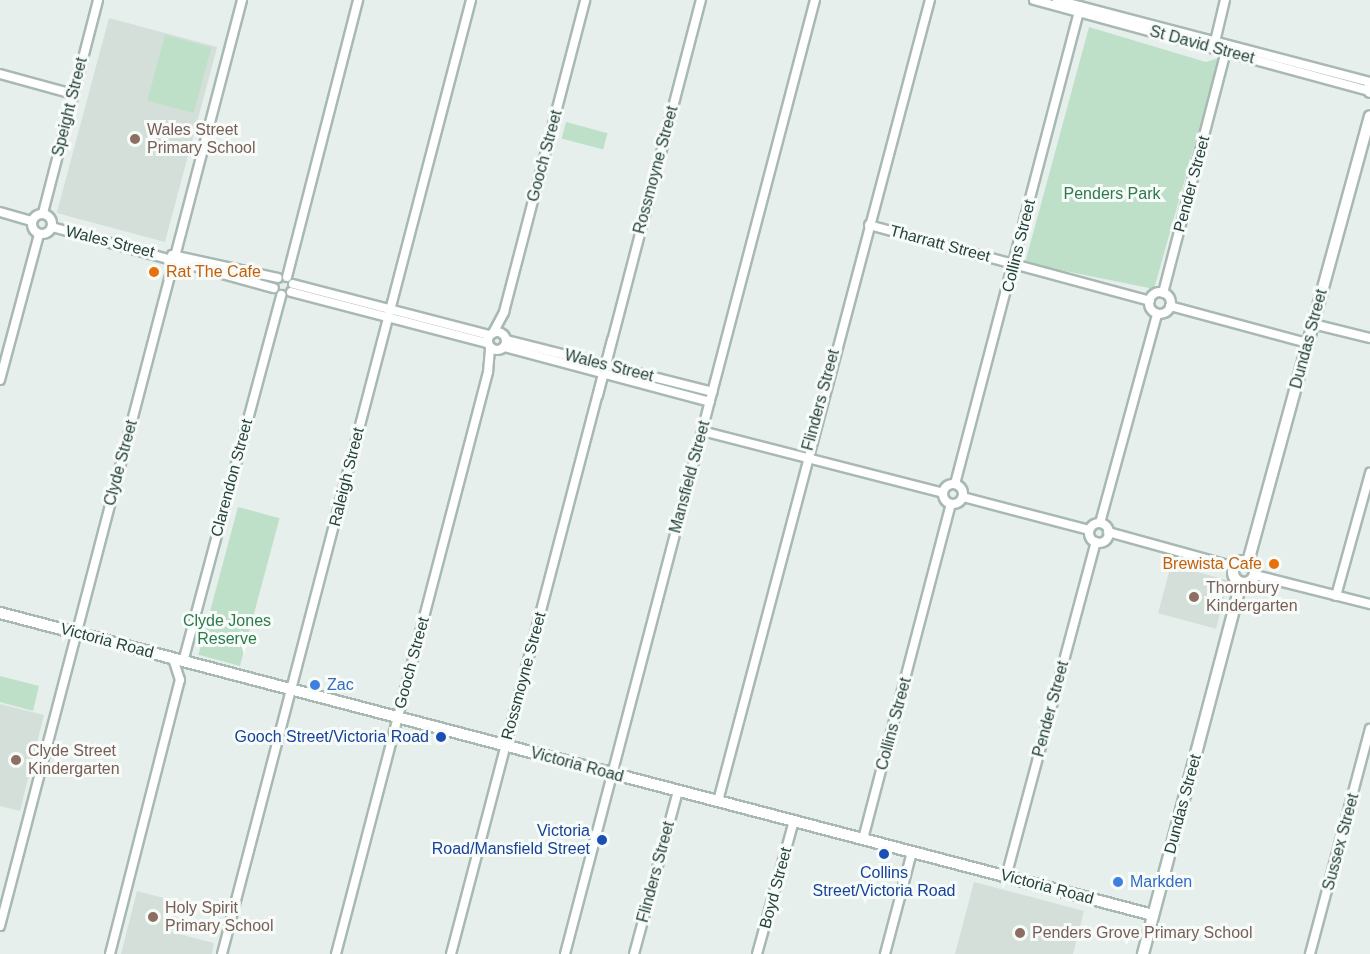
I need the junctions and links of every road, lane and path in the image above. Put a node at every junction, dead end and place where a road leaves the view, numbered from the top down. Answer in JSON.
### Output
{"nodes":[{"id":1,"x":98,"y":0,"type":"edge"},
{"id":2,"x":242,"y":0,"type":"edge"},
{"id":3,"x":358,"y":0,"type":"edge"},
{"id":4,"x":471,"y":0,"type":"edge"},
{"id":5,"x":585,"y":0,"type":"edge"},
{"id":6,"x":701,"y":0,"type":"edge"},
{"id":7,"x":815,"y":0,"type":"edge"},
{"id":8,"x":930,"y":0,"type":"edge"},
{"id":9,"x":1034,"y":0,"type":"edge"},
{"id":10,"x":1057,"y":0,"type":"edge"},
{"id":11,"x":1225,"y":0,"type":"edge"},
{"id":12,"x":1047,"y":2,"type":"edge"},
{"id":13,"x":1079,"y":9,"type":"junction"},
{"id":14,"x":1213,"y":44,"type":"junction"},
{"id":15,"x":1228,"y":49,"type":"junction"},
{"id":16,"x":0,"y":74,"type":"edge"},
{"id":17,"x":1370,"y":82,"type":"edge"},
{"id":18,"x":1370,"y":91,"type":"edge"},
{"id":19,"x":73,"y":94,"type":"junction"},
{"id":20,"x":1370,"y":116,"type":"edge"},
{"id":21,"x":0,"y":212,"type":"edge"},
{"id":22,"x":43,"y":213,"type":"junction"},
{"id":23,"x":32,"y":221,"type":"junction"},
{"id":24,"x":869,"y":225,"type":"junction"},
{"id":25,"x":51,"y":227,"type":"junction"},
{"id":26,"x":39,"y":234,"type":"junction"},
{"id":27,"x":173,"y":257,"type":"junction"},
{"id":28,"x":1015,"y":265,"type":"junction"},
{"id":29,"x":287,"y":283,"type":"junction"},
{"id":30,"x":277,"y":291,"type":"junction"},
{"id":31,"x":1163,"y":293,"type":"junction"},
{"id":32,"x":1150,"y":301,"type":"junction"},
{"id":33,"x":1170,"y":306,"type":"junction"},
{"id":34,"x":504,"y":312,"type":"junction"},
{"id":35,"x":389,"y":313,"type":"junction"},
{"id":36,"x":1157,"y":314,"type":"junction"},
{"id":37,"x":1313,"y":324,"type":"junction"},
{"id":38,"x":1370,"y":338,"type":"edge"},
{"id":39,"x":490,"y":340,"type":"junction"},
{"id":40,"x":504,"y":343,"type":"junction"},
{"id":41,"x":1307,"y":343,"type":"junction"},
{"id":42,"x":604,"y":369,"type":"junction"},
{"id":43,"x":488,"y":372,"type":"junction"},
{"id":44,"x":0,"y":381,"type":"edge"},
{"id":45,"x":712,"y":392,"type":"junction"},
{"id":46,"x":710,"y":402,"type":"junction"},
{"id":47,"x":703,"y":427,"type":"junction"},
{"id":48,"x":806,"y":455,"type":"junction"},
{"id":49,"x":1370,"y":473,"type":"edge"},
{"id":50,"x":955,"y":484,"type":"junction"},
{"id":51,"x":943,"y":493,"type":"junction"},
{"id":52,"x":963,"y":497,"type":"junction"},
{"id":53,"x":951,"y":504,"type":"junction"},
{"id":54,"x":1100,"y":523,"type":"junction"},
{"id":55,"x":1089,"y":530,"type":"junction"},
{"id":56,"x":1108,"y":532,"type":"junction"},
{"id":57,"x":1096,"y":542,"type":"junction"},
{"id":58,"x":1248,"y":562,"type":"junction"},
{"id":59,"x":1234,"y":567,"type":"junction"},
{"id":60,"x":1255,"y":575,"type":"junction"},
{"id":61,"x":1241,"y":583,"type":"junction"},
{"id":62,"x":1336,"y":596,"type":"junction"},
{"id":63,"x":1370,"y":604,"type":"edge"},
{"id":64,"x":0,"y":614,"type":"edge"},
{"id":65,"x":76,"y":632,"type":"junction"},
{"id":66,"x":178,"y":660,"type":"junction"},
{"id":67,"x":292,"y":690,"type":"junction"},
{"id":68,"x":398,"y":718,"type":"junction"},
{"id":69,"x":1370,"y":729,"type":"edge"},
{"id":70,"x":506,"y":746,"type":"junction"},
{"id":71,"x":613,"y":774,"type":"junction"},
{"id":72,"x":678,"y":791,"type":"junction"},
{"id":73,"x":718,"y":801,"type":"junction"},
{"id":74,"x":794,"y":821,"type":"junction"},
{"id":75,"x":863,"y":840,"type":"junction"},
{"id":76,"x":912,"y":852,"type":"junction"},
{"id":77,"x":1006,"y":877,"type":"junction"},
{"id":78,"x":1153,"y":915,"type":"junction"},
{"id":79,"x":0,"y":926,"type":"edge"},
{"id":80,"x":110,"y":954,"type":"edge"},
{"id":81,"x":222,"y":954,"type":"edge"},
{"id":82,"x":336,"y":954,"type":"edge"},
{"id":83,"x":451,"y":954,"type":"edge"},
{"id":84,"x":565,"y":954,"type":"edge"},
{"id":85,"x":634,"y":954,"type":"edge"},
{"id":86,"x":758,"y":954,"type":"edge"},
{"id":87,"x":885,"y":954,"type":"edge"},
{"id":88,"x":1143,"y":954,"type":"edge"},
{"id":89,"x":1310,"y":954,"type":"edge"}],
"edges":[{"from":1,"to":19,"type":"street","name":"Speight Street"},
{"from":2,"to":27,"type":"street","name":"Clyde Street"},
{"from":3,"to":29,"type":"street"},
{"from":4,"to":35,"type":"street","name":"Raleigh Street"},
{"from":5,"to":34,"type":"street","name":"Gooch Street"},
{"from":6,"to":42,"type":"street","name":"Rossmoyne Street"},
{"from":7,"to":45,"type":"street","name":"Mansfield Street"},
{"from":8,"to":24,"type":"street","name":"Flinders Street"},
{"from":9,"to":12,"type":"street","name":"St David Street"},
{"from":10,"to":13,"type":"street","name":"St David Street"},
{"from":11,"to":14,"type":"street"},
{"from":12,"to":13,"type":"street","name":"St David Street"},
{"from":13,"to":14,"type":"street","name":"St David Street"},
{"from":13,"to":28,"type":"street","name":"Collins Street"},
{"from":14,"to":15,"type":"street","name":"St David Street"},
{"from":15,"to":17,"type":"street","name":"St David Street"},
{"from":15,"to":18,"type":"street","name":"St David Street"},
{"from":15,"to":31,"type":"street","name":"Pender Street"},
{"from":16,"to":19,"type":"street"},
{"from":17,"to":18,"type":"street"},
{"from":19,"to":22,"type":"street","name":"Speight Street"},
{"from":20,"to":37,"type":"street","name":"Dundas Street"},
{"from":21,"to":23,"type":"street"},
{"from":22,"to":23,"type":"street"},
{"from":22,"to":25,"type":"street"},
{"from":23,"to":26,"type":"street"},
{"from":24,"to":28,"type":"street","name":"Tharratt Street"},
{"from":24,"to":48,"type":"street","name":"Flinders Street"},
{"from":25,"to":26,"type":"street"},
{"from":25,"to":27,"type":"street","name":"Wales Street"},
{"from":26,"to":44,"type":"street"},
{"from":27,"to":29,"type":"street","name":"Wales Street"},
{"from":27,"to":30,"type":"street","name":"Wales Street"},
{"from":27,"to":65,"type":"street","name":"Clyde Street"},
{"from":28,"to":32,"type":"street","name":"Tharratt Street"},
{"from":28,"to":50,"type":"street","name":"Collins Street"},
{"from":29,"to":30,"type":"street"},
{"from":29,"to":30,"type":"street","name":"Clarendon Street"},
{"from":29,"to":35,"type":"street","name":"Wales Street"},
{"from":30,"to":66,"type":"street","name":"Clarendon Street"},
{"from":31,"to":32,"type":"street"},
{"from":31,"to":33,"type":"street"},
{"from":32,"to":36,"type":"street"},
{"from":33,"to":36,"type":"street"},
{"from":33,"to":41,"type":"street"},
{"from":34,"to":39,"type":"street","name":"Gooch Street"},
{"from":34,"to":40,"type":"street","name":"Gooch Street"},
{"from":35,"to":39,"type":"street","name":"Wales Street"},
{"from":35,"to":67,"type":"street","name":"Raleigh Street"},
{"from":36,"to":54,"type":"street"},
{"from":37,"to":38,"type":"street"},
{"from":37,"to":41,"type":"street","name":"Dundas Street"},
{"from":39,"to":40,"type":"street"},
{"from":39,"to":40,"type":"street"},
{"from":39,"to":43,"type":"street","name":"Gooch Street"},
{"from":40,"to":42,"type":"street","name":"Wales Street"},
{"from":40,"to":43,"type":"street","name":"Gooch Street"},
{"from":41,"to":58,"type":"street","name":"Dundas Street"},
{"from":42,"to":45,"type":"street","name":"Wales Street"},
{"from":42,"to":46,"type":"street","name":"Wales Street"},
{"from":42,"to":70,"type":"street","name":"Rossmoyne Street"},
{"from":43,"to":68,"type":"street","name":"Gooch Street"},
{"from":45,"to":46,"type":"street","name":"Mansfield Street"},
{"from":46,"to":47,"type":"street","name":"Mansfield Street"},
{"from":47,"to":48,"type":"street"},
{"from":47,"to":71,"type":"street","name":"Mansfield Street"},
{"from":48,"to":51,"type":"street"},
{"from":48,"to":73,"type":"street","name":"Flinders Street"},
{"from":49,"to":62,"type":"street"},
{"from":50,"to":51,"type":"street"},
{"from":50,"to":52,"type":"street"},
{"from":51,"to":53,"type":"street"},
{"from":52,"to":53,"type":"street"},
{"from":52,"to":55,"type":"street"},
{"from":53,"to":75,"type":"street","name":"Collins Street"},
{"from":54,"to":55,"type":"street"},
{"from":54,"to":56,"type":"street"},
{"from":55,"to":57,"type":"street"},
{"from":56,"to":57,"type":"street"},
{"from":56,"to":59,"type":"street"},
{"from":57,"to":77,"type":"street","name":"Pender Street"},
{"from":58,"to":59,"type":"street"},
{"from":58,"to":60,"type":"street"},
{"from":59,"to":61,"type":"street"},
{"from":60,"to":61,"type":"street"},
{"from":60,"to":62,"type":"street"},
{"from":61,"to":78,"type":"street","name":"Dundas Street"},
{"from":62,"to":63,"type":"street"},
{"from":64,"to":65,"type":"street","name":"Victoria Road"},
{"from":65,"to":66,"type":"street","name":"Victoria Road"},
{"from":65,"to":79,"type":"street","name":"Clyde Street"},
{"from":66,"to":67,"type":"street","name":"Victoria Road"},
{"from":66,"to":80,"type":"street"},
{"from":67,"to":68,"type":"street","name":"Victoria Road"},
{"from":67,"to":81,"type":"street","name":"Raleigh Street"},
{"from":68,"to":70,"type":"street","name":"Victoria Road"},
{"from":68,"to":82,"type":"street","name":"Gooch Street"},
{"from":69,"to":89,"type":"street","name":"Sussex Street"},
{"from":70,"to":71,"type":"street","name":"Victoria Road"},
{"from":70,"to":83,"type":"street","name":"Rossmoyne Street"},
{"from":71,"to":72,"type":"street","name":"Victoria Road"},
{"from":71,"to":84,"type":"street","name":"Mansfield Street"},
{"from":72,"to":73,"type":"street","name":"Victoria Road"},
{"from":72,"to":85,"type":"street","name":"Flinders Street"},
{"from":73,"to":74,"type":"street","name":"Victoria Road"},
{"from":74,"to":75,"type":"street","name":"Victoria Road"},
{"from":74,"to":86,"type":"street","name":"Boyd Street"},
{"from":75,"to":76,"type":"street","name":"Victoria Road"},
{"from":76,"to":77,"type":"street","name":"Victoria Road"},
{"from":76,"to":87,"type":"street"},
{"from":77,"to":78,"type":"street","name":"Victoria Road"},
{"from":78,"to":88,"type":"street","name":"Dundas Street"}]}
